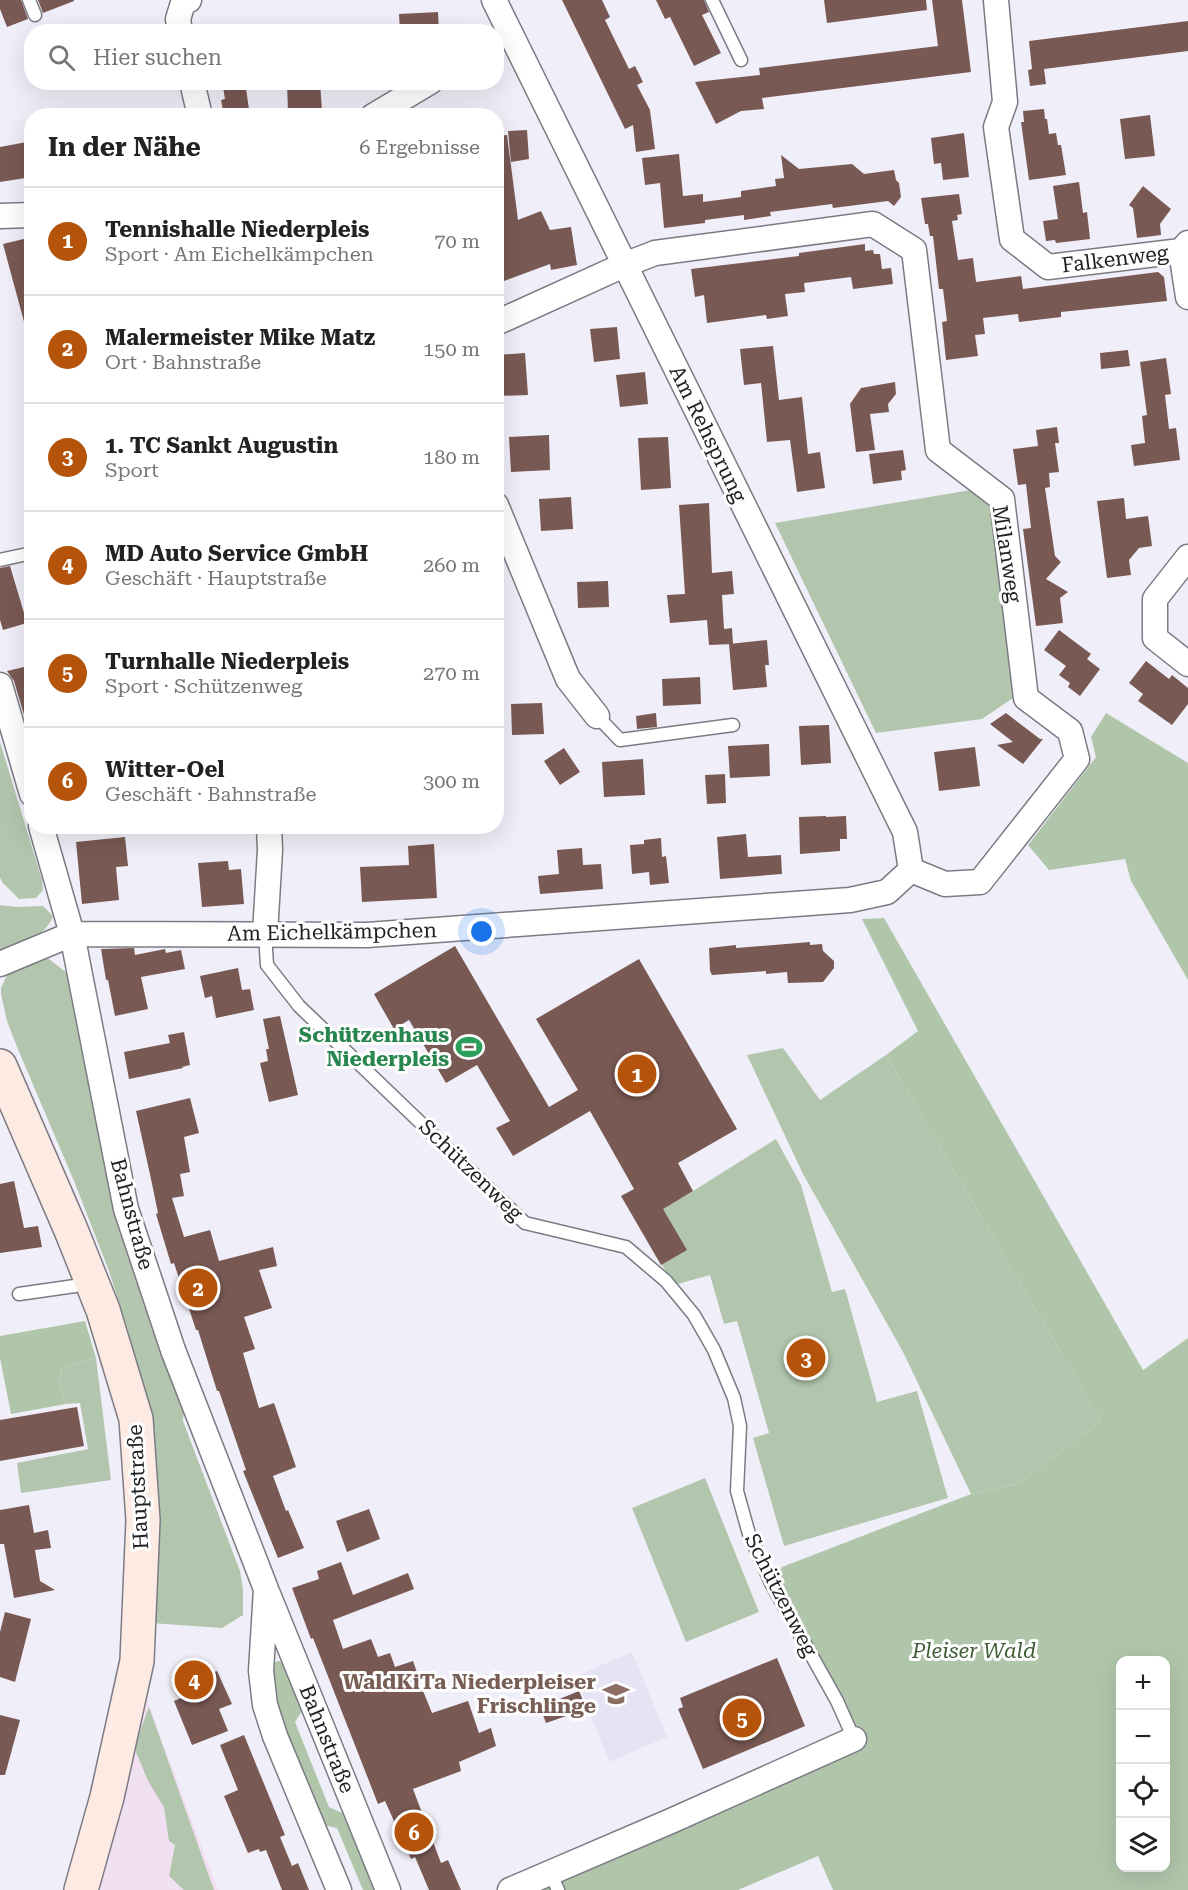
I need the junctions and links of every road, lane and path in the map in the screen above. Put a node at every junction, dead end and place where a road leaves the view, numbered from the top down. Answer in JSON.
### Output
{"nodes":[{"id":1,"x":29,"y":0,"type":"edge"},
{"id":2,"x":189,"y":0,"type":"edge"},
{"id":3,"x":494,"y":0,"type":"edge"},
{"id":4,"x":712,"y":0,"type":"edge"},
{"id":5,"x":996,"y":0,"type":"edge"},
{"id":6,"x":35,"y":15,"type":"dead end"},
{"id":7,"x":179,"y":24,"type":"edge"},
{"id":8,"x":500,"y":24,"type":"edge"},
{"id":9,"x":504,"y":40,"type":"edge"},
{"id":10,"x":741,"y":60,"type":"dead end"},
{"id":11,"x":194,"y":90,"type":"edge"},
{"id":12,"x":417,"y":90,"type":"edge"},
{"id":13,"x":198,"y":108,"type":"edge"},
{"id":14,"x":386,"y":108,"type":"edge"},
{"id":15,"x":24,"y":215,"type":"edge"},
{"id":16,"x":0,"y":216,"type":"edge"},
{"id":17,"x":1185,"y":247,"type":"edge"},
{"id":18,"x":624,"y":265,"type":"junction"},
{"id":19,"x":1188,"y":297,"type":"edge"},
{"id":20,"x":504,"y":319,"type":"edge"},
{"id":21,"x":504,"y":525,"type":"edge"},
{"id":22,"x":24,"y":555,"type":"edge"},
{"id":23,"x":1188,"y":557,"type":"edge"},
{"id":24,"x":0,"y":560,"type":"edge"},
{"id":25,"x":1188,"y":664,"type":"edge"},
{"id":26,"x":0,"y":685,"type":"edge"},
{"id":27,"x":597,"y":716,"type":"joint"},
{"id":28,"x":733,"y":725,"type":"dead end"},
{"id":29,"x":24,"y":767,"type":"edge"},
{"id":30,"x":43,"y":834,"type":"edge"},
{"id":31,"x":269,"y":834,"type":"edge"},
{"id":32,"x":911,"y":870,"type":"junction"},
{"id":33,"x":72,"y":934,"type":"junction"},
{"id":34,"x":265,"y":934,"type":"junction"},
{"id":35,"x":0,"y":964,"type":"edge"},
{"id":36,"x":0,"y":1066,"type":"edge"},
{"id":37,"x":90,"y":1280,"type":"junction"},
{"id":38,"x":19,"y":1294,"type":"dead end"},
{"id":39,"x":266,"y":1589,"type":"junction"},
{"id":40,"x":854,"y":1738,"type":"joint"},
{"id":41,"x":555,"y":1882,"type":"edge"},
{"id":42,"x":81,"y":1890,"type":"edge"},
{"id":43,"x":339,"y":1890,"type":"edge"},
{"id":44,"x":388,"y":1890,"type":"edge"},
{"id":45,"x":510,"y":1890,"type":"edge"}],
"edges":[{"from":1,"to":6,"type":"lane"},
{"from":2,"to":7,"type":"street"},
{"from":3,"to":8,"type":"street","name":"Am Rehsprung"},
{"from":4,"to":10,"type":"lane"},
{"from":5,"to":17,"type":"street","name":"Falkenweg"},
{"from":9,"to":18,"type":"street","name":"Am Rehsprung"},
{"from":11,"to":13,"type":"street"},
{"from":12,"to":14,"type":"street"},
{"from":15,"to":16,"type":"street"},
{"from":17,"to":19,"type":"street","name":"Falkenweg"},
{"from":18,"to":20,"type":"street"},
{"from":18,"to":32,"type":"street","name":"Am Rehsprung"},
{"from":18,"to":32,"type":"street","name":"Milanweg"},
{"from":21,"to":27,"type":"street"},
{"from":22,"to":24,"type":"lane"},
{"from":23,"to":25,"type":"street"},
{"from":26,"to":29,"type":"street"},
{"from":27,"to":28,"type":"lane"},
{"from":30,"to":33,"type":"street","name":"Bahnstraße"},
{"from":31,"to":34,"type":"street"},
{"from":32,"to":34,"type":"street","name":"Am Eichelkämpchen"},
{"from":33,"to":34,"type":"street","name":"Am Eichelkämpchen"},
{"from":33,"to":35,"type":"street","name":"Am Eichelkämpchen"},
{"from":33,"to":39,"type":"street","name":"Bahnstraße"},
{"from":34,"to":40,"type":"lane","name":"Schützenweg"},
{"from":36,"to":37,"type":"main road","name":"Hauptstraße"},
{"from":37,"to":38,"type":"lane"},
{"from":37,"to":42,"type":"main road","name":"Hauptstraße"},
{"from":39,"to":43,"type":"street","name":"Bahnstraße"},
{"from":39,"to":44,"type":"street","name":"Bahnstraße"},
{"from":40,"to":41,"type":"street","name":"Schützenweg"},
{"from":41,"to":45,"type":"street","name":"Schützenweg"}]}
